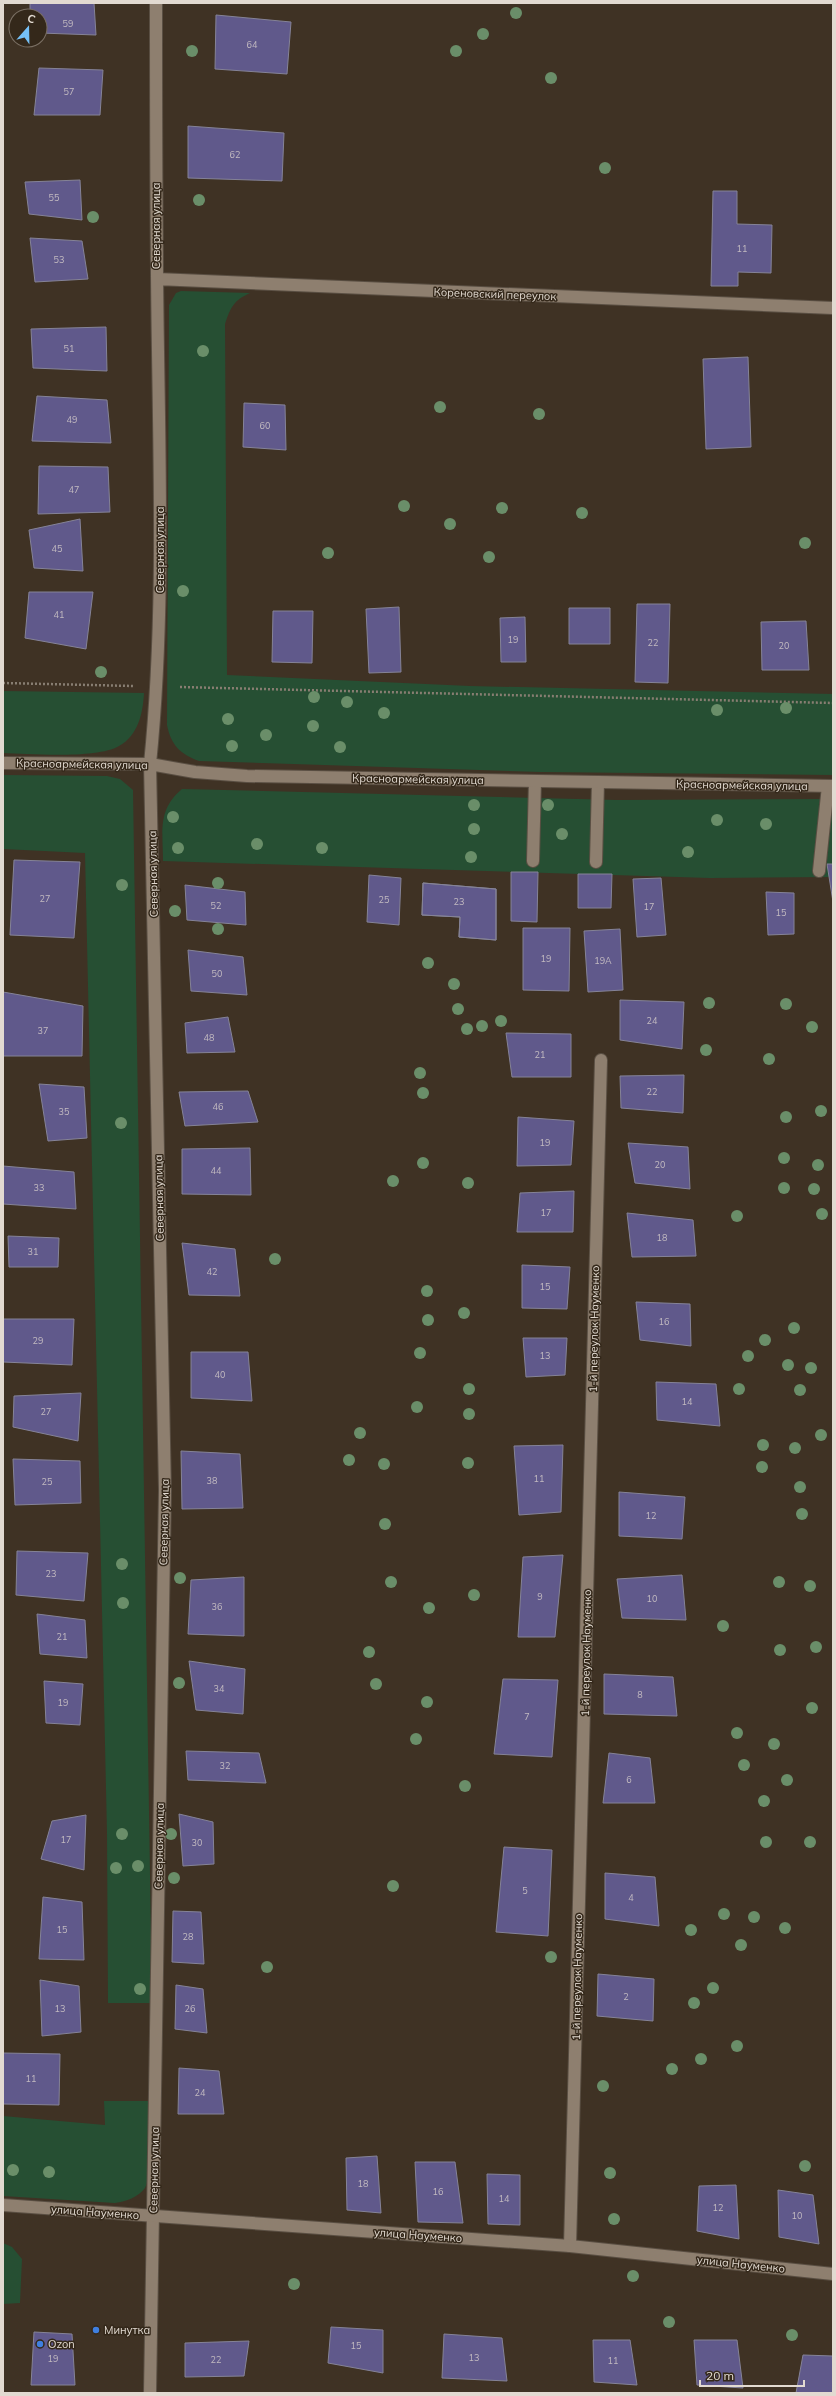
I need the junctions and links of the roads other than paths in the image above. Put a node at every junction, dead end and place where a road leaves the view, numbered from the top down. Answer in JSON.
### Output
{"nodes":[{"id":1,"x":156,"y":3,"type":"edge"},
{"id":2,"x":157,"y":279,"type":"junction"},
{"id":3,"x":833,"y":308,"type":"edge"},
{"id":4,"x":3,"y":763,"type":"edge"},
{"id":5,"x":150,"y":764,"type":"junction"},
{"id":6,"x":535,"y":781,"type":"junction"},
{"id":7,"x":598,"y":782,"type":"junction"},
{"id":8,"x":830,"y":786,"type":"edge"},
{"id":9,"x":533,"y":861,"type":"dead end"},
{"id":10,"x":596,"y":862,"type":"dead end"},
{"id":11,"x":819,"y":871,"type":"dead end"},
{"id":12,"x":601,"y":1060,"type":"dead end"},
{"id":13,"x":3,"y":2205,"type":"edge"},
{"id":14,"x":153,"y":2216,"type":"junction"},
{"id":15,"x":570,"y":2246,"type":"junction"},
{"id":16,"x":833,"y":2274,"type":"edge"},
{"id":17,"x":150,"y":2393,"type":"edge"}],
"edges":[{"from":1,"to":2,"type":"street","name":"Северная улица"},
{"from":2,"to":3,"type":"street","name":"Кореновский переулок"},
{"from":2,"to":5,"type":"street","name":"Северная улица"},
{"from":4,"to":5,"type":"street","name":"Красноармейская улица"},
{"from":5,"to":6,"type":"street","name":"Красноармейская улица"},
{"from":5,"to":14,"type":"street","name":"Северная улица"},
{"from":6,"to":7,"type":"street","name":"Красноармейская улица"},
{"from":6,"to":9,"type":"street"},
{"from":7,"to":8,"type":"street","name":"Красноармейская улица"},
{"from":7,"to":10,"type":"street"},
{"from":8,"to":11,"type":"street"},
{"from":12,"to":15,"type":"street","name":"1-й переулок Науменко"},
{"from":13,"to":14,"type":"street","name":"улица Науменко"},
{"from":14,"to":15,"type":"street","name":"улица Науменко"},
{"from":14,"to":17,"type":"street","name":"Северная улица"},
{"from":15,"to":16,"type":"street","name":"улица Науменко"}]}
